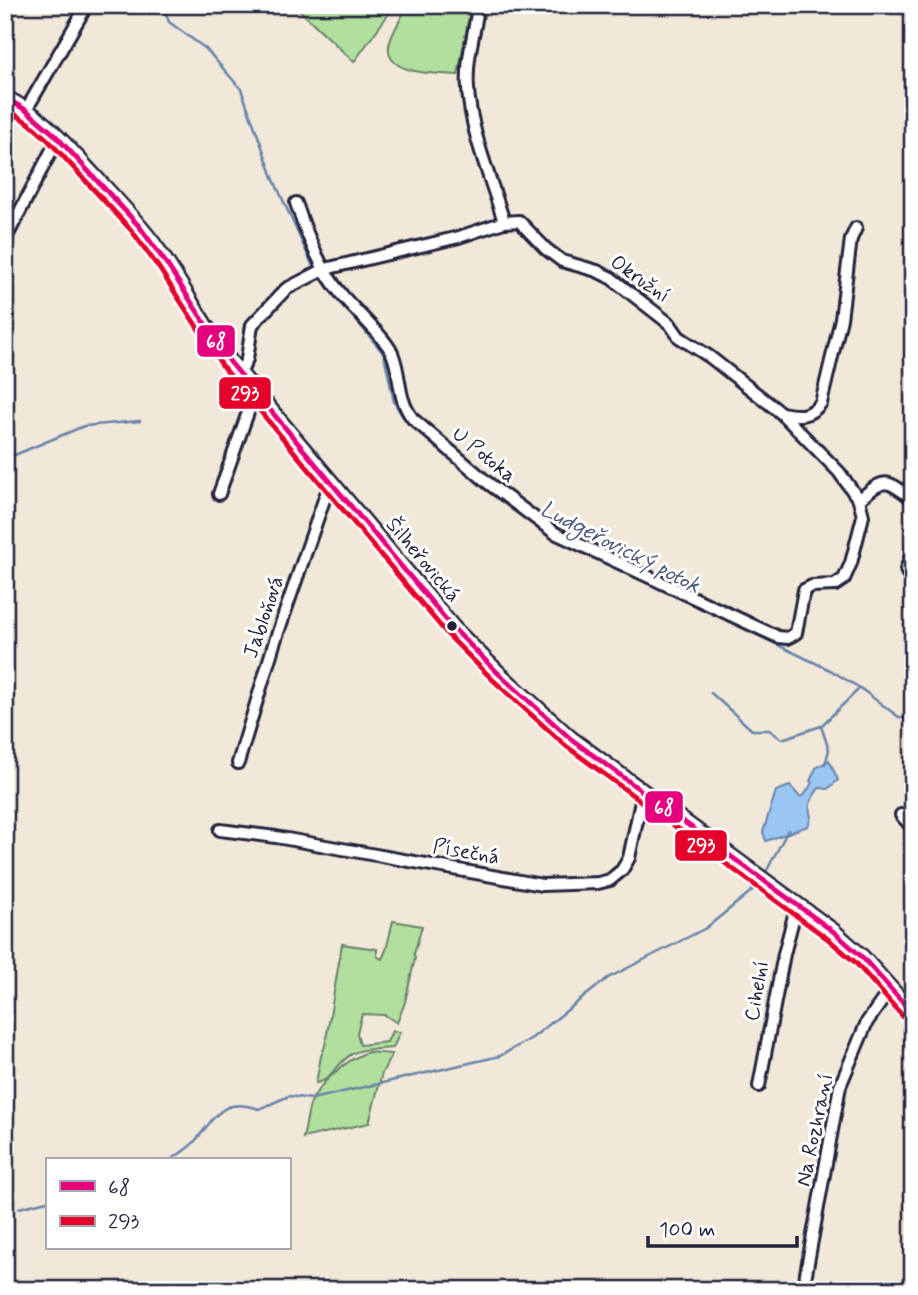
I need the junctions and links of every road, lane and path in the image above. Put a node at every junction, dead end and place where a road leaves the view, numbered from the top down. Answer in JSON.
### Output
{"nodes":[{"id":1,"x":87,"y":5,"type":"edge"},
{"id":2,"x":478,"y":5,"type":"edge"},
{"id":3,"x":5,"y":98,"type":"edge"},
{"id":4,"x":26,"y":110,"type":"junction"},
{"id":5,"x":58,"y":138,"type":"junction"},
{"id":6,"x":296,"y":203,"type":"dead end"},
{"id":7,"x":504,"y":222,"type":"junction"},
{"id":8,"x":856,"y":228,"type":"dead end"},
{"id":9,"x":5,"y":240,"type":"edge"},
{"id":10,"x":325,"y":269,"type":"junction"},
{"id":11,"x":240,"y":374,"type":"junction"},
{"id":12,"x":258,"y":396,"type":"junction"},
{"id":13,"x":780,"y":413,"type":"junction"},
{"id":14,"x":334,"y":487,"type":"junction"},
{"id":15,"x":219,"y":494,"type":"dead end"},
{"id":16,"x":913,"y":499,"type":"edge"},
{"id":17,"x":859,"y":500,"type":"junction"},
{"id":18,"x":913,"y":550,"type":"edge"},
{"id":19,"x":913,"y":583,"type":"edge"},
{"id":20,"x":238,"y":763,"type":"dead end"},
{"id":21,"x":643,"y":792,"type":"junction"},
{"id":22,"x":901,"y":815,"type":"dead end"},
{"id":23,"x":913,"y":828,"type":"edge"},
{"id":24,"x":220,"y":830,"type":"dead end"},
{"id":25,"x":797,"y":904,"type":"junction"},
{"id":26,"x":891,"y":988,"type":"junction"},
{"id":27,"x":912,"y":1009,"type":"edge"},
{"id":28,"x":759,"y":1086,"type":"dead end"},
{"id":29,"x":803,"y":1290,"type":"edge"}],
"edges":[{"from":1,"to":4,"type":"street"},
{"from":2,"to":7,"type":"street"},
{"from":3,"to":4,"type":"street","name":"Šilheřovická"},
{"from":4,"to":5,"type":"street","name":"Šilheřovická"},
{"from":5,"to":9,"type":"street"},
{"from":5,"to":11,"type":"street","name":"Šilheřovická"},
{"from":6,"to":10,"type":"street","name":"U Potoka"},
{"from":7,"to":10,"type":"street"},
{"from":7,"to":13,"type":"street","name":"Okružní"},
{"from":8,"to":13,"type":"street"},
{"from":10,"to":11,"type":"street"},
{"from":10,"to":17,"type":"street","name":"U Potoka"},
{"from":11,"to":12,"type":"street","name":"Šilheřovická"},
{"from":12,"to":14,"type":"street","name":"Šilheřovická"},
{"from":12,"to":15,"type":"street"},
{"from":13,"to":17,"type":"street","name":"Okružní"},
{"from":14,"to":20,"type":"street","name":"Jabloňová"},
{"from":14,"to":21,"type":"street","name":"Šilheřovická"},
{"from":16,"to":17,"type":"street"},
{"from":18,"to":19,"type":"street"},
{"from":21,"to":24,"type":"street","name":"Písečná"},
{"from":21,"to":25,"type":"street","name":"Šilheřovická"},
{"from":22,"to":23,"type":"street"},
{"from":25,"to":26,"type":"street","name":"Šilheřovická"},
{"from":25,"to":28,"type":"street","name":"Cihelní"},
{"from":26,"to":27,"type":"street","name":"Šilheřovická"},
{"from":26,"to":29,"type":"street","name":"Na Rozhraní"}]}
